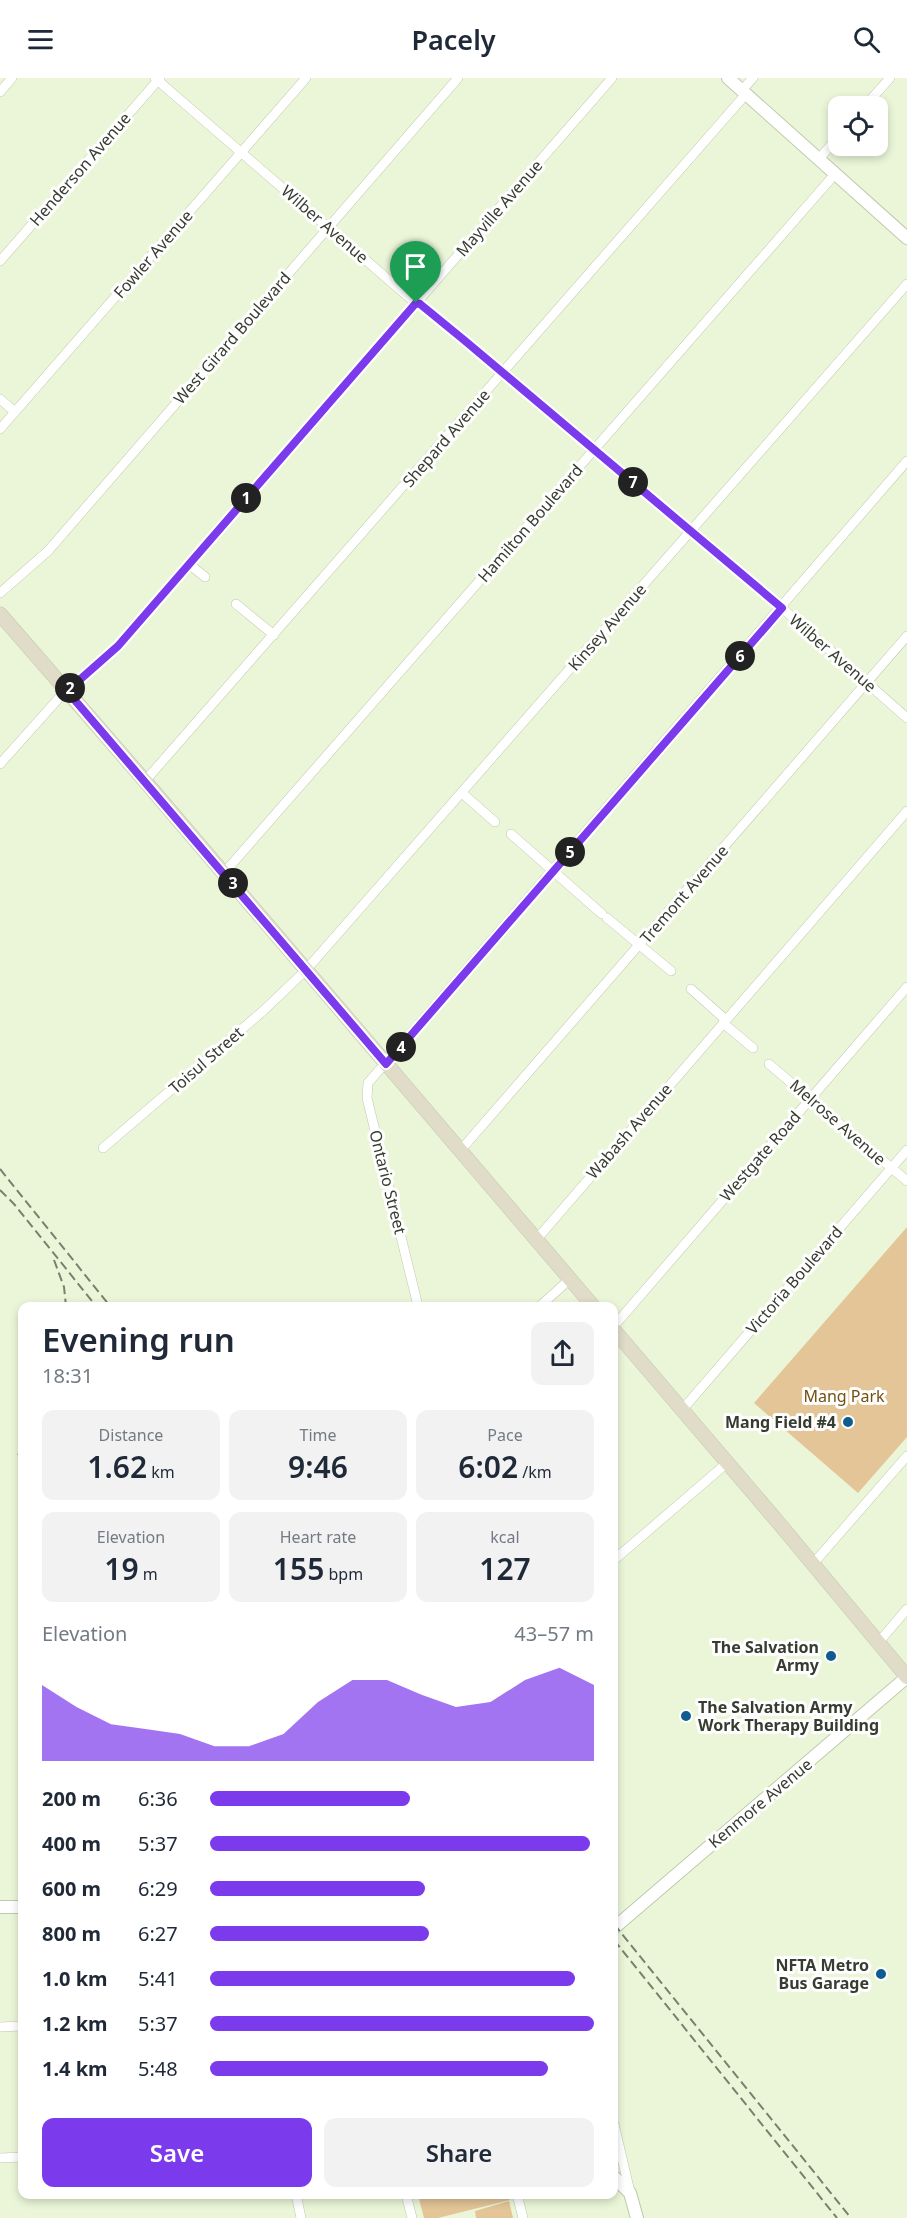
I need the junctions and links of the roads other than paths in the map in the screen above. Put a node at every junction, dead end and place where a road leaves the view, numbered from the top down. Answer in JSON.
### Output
{"nodes":[{"id":1,"x":12,"y":78,"type":"edge"},
{"id":2,"x":306,"y":78,"type":"edge"},
{"id":3,"x":458,"y":78,"type":"edge"},
{"id":4,"x":612,"y":78,"type":"edge"},
{"id":5,"x":728,"y":78,"type":"edge"},
{"id":6,"x":753,"y":78,"type":"edge"},
{"id":7,"x":890,"y":78,"type":"edge"},
{"id":8,"x":157,"y":79,"type":"edge"},
{"id":9,"x":0,"y":92,"type":"edge"},
{"id":10,"x":744,"y":92,"type":"junction"},
{"id":11,"x":874,"y":96,"type":"edge"},
{"id":12,"x":828,"y":149,"type":"edge"},
{"id":13,"x":241,"y":152,"type":"junction"},
{"id":14,"x":819,"y":159,"type":"junction"},
{"id":15,"x":835,"y":174,"type":"junction"},
{"id":16,"x":328,"y":227,"type":"junction"},
{"id":17,"x":907,"y":238,"type":"edge"},
{"id":18,"x":0,"y":261,"type":"edge"},
{"id":19,"x":907,"y":284,"type":"edge"},
{"id":20,"x":416,"y":303,"type":"junction"},
{"id":21,"x":503,"y":373,"type":"junction"},
{"id":22,"x":0,"y":399,"type":"edge"},
{"id":23,"x":15,"y":412,"type":"junction"},
{"id":24,"x":0,"y":429,"type":"edge"},
{"id":25,"x":594,"y":450,"type":"junction"},
{"id":26,"x":907,"y":461,"type":"edge"},
{"id":27,"x":691,"y":531,"type":"junction"},
{"id":28,"x":189,"y":564,"type":"junction"},
{"id":29,"x":205,"y":577,"type":"dead end"},
{"id":30,"x":0,"y":593,"type":"edge"},
{"id":31,"x":236,"y":604,"type":"dead end"},
{"id":32,"x":782,"y":608,"type":"junction"},
{"id":33,"x":0,"y":614,"type":"edge"},
{"id":34,"x":274,"y":635,"type":"junction"},
{"id":35,"x":907,"y":636,"type":"edge"},
{"id":36,"x":867,"y":683,"type":"junction"},
{"id":37,"x":67,"y":691,"type":"junction"},
{"id":38,"x":907,"y":718,"type":"edge"},
{"id":39,"x":0,"y":764,"type":"edge"},
{"id":40,"x":145,"y":781,"type":"junction"},
{"id":41,"x":462,"y":793,"type":"junction"},
{"id":42,"x":907,"y":811,"type":"edge"},
{"id":43,"x":495,"y":822,"type":"dead end"},
{"id":44,"x":511,"y":834,"type":"dead end"},
{"id":45,"x":554,"y":870,"type":"junction"},
{"id":46,"x":224,"y":873,"type":"junction"},
{"id":47,"x":640,"y":945,"type":"junction"},
{"id":48,"x":306,"y":970,"type":"junction"},
{"id":49,"x":670,"y":971,"type":"dead end"},
{"id":50,"x":907,"y":987,"type":"edge"},
{"id":51,"x":691,"y":989,"type":"dead end"},
{"id":52,"x":725,"y":1022,"type":"junction"},
{"id":53,"x":753,"y":1048,"type":"dead end"},
{"id":54,"x":386,"y":1064,"type":"junction"},
{"id":55,"x":770,"y":1064,"type":"dead end"},
{"id":56,"x":811,"y":1098,"type":"junction"},
{"id":57,"x":103,"y":1148,"type":"dead end"},
{"id":58,"x":907,"y":1150,"type":"edge"},
{"id":59,"x":460,"y":1151,"type":"junction"},
{"id":60,"x":892,"y":1168,"type":"junction"},
{"id":61,"x":907,"y":1181,"type":"edge"},
{"id":62,"x":536,"y":1240,"type":"junction"},
{"id":63,"x":570,"y":1280,"type":"junction"},
{"id":64,"x":417,"y":1302,"type":"edge"},
{"id":65,"x":545,"y":1302,"type":"edge"},
{"id":66,"x":589,"y":1302,"type":"edge"},
{"id":67,"x":618,"y":1323,"type":"edge"},
{"id":68,"x":618,"y":1333,"type":"edge"},
{"id":69,"x":682,"y":1410,"type":"junction"},
{"id":70,"x":907,"y":1456,"type":"edge"},
{"id":71,"x":727,"y":1462,"type":"junction"},
{"id":72,"x":618,"y":1557,"type":"edge"},
{"id":73,"x":813,"y":1565,"type":"junction"},
{"id":74,"x":907,"y":1609,"type":"edge"},
{"id":75,"x":878,"y":1643,"type":"junction"},
{"id":76,"x":907,"y":1677,"type":"edge"},
{"id":77,"x":0,"y":1907,"type":"edge"},
{"id":78,"x":18,"y":1907,"type":"edge"},
{"id":79,"x":618,"y":1925,"type":"edge"},
{"id":80,"x":18,"y":2026,"type":"edge"},
{"id":81,"x":0,"y":2027,"type":"edge"},
{"id":82,"x":618,"y":2141,"type":"edge"},
{"id":83,"x":18,"y":2157,"type":"edge"},
{"id":84,"x":0,"y":2158,"type":"edge"},
{"id":85,"x":618,"y":2181,"type":"edge"},
{"id":86,"x":630,"y":2193,"type":"junction"},
{"id":87,"x":297,"y":2199,"type":"edge"},
{"id":88,"x":407,"y":2199,"type":"edge"},
{"id":89,"x":518,"y":2199,"type":"edge"},
{"id":90,"x":301,"y":2218,"type":"edge"},
{"id":91,"x":412,"y":2218,"type":"edge"},
{"id":92,"x":523,"y":2218,"type":"edge"},
{"id":93,"x":637,"y":2218,"type":"edge"}],
"edges":[{"from":1,"to":9,"type":"street"},
{"from":2,"to":13,"type":"street","name":"Fowler Avenue"},
{"from":3,"to":16,"type":"street","name":"West Girard Boulevard"},
{"from":4,"to":20,"type":"street","name":"Mayville Avenue"},
{"from":5,"to":10,"type":"street"},
{"from":6,"to":10,"type":"street","name":"Shepard Avenue"},
{"from":7,"to":11,"type":"street"},
{"from":8,"to":13,"type":"street","name":"Wilber Avenue"},
{"from":8,"to":18,"type":"street","name":"Henderson Avenue"},
{"from":10,"to":14,"type":"street"},
{"from":10,"to":21,"type":"street","name":"Shepard Avenue"},
{"from":12,"to":14,"type":"street"},
{"from":13,"to":16,"type":"street","name":"Wilber Avenue"},
{"from":13,"to":23,"type":"street","name":"Fowler Avenue"},
{"from":14,"to":15,"type":"street"},
{"from":15,"to":17,"type":"street"},
{"from":15,"to":25,"type":"street","name":"Hamilton Boulevard"},
{"from":16,"to":20,"type":"street","name":"Wilber Avenue"},
{"from":16,"to":30,"type":"street","name":"West Girard Boulevard"},
{"from":19,"to":27,"type":"street","name":"Kinsey Avenue"},
{"from":20,"to":21,"type":"street","name":"Wilber Avenue"},
{"from":20,"to":28,"type":"street","name":"Mayville Avenue"},
{"from":21,"to":25,"type":"street","name":"Wilber Avenue"},
{"from":21,"to":34,"type":"street","name":"Shepard Avenue"},
{"from":22,"to":23,"type":"street"},
{"from":23,"to":24,"type":"street","name":"Fowler Avenue"},
{"from":25,"to":27,"type":"street","name":"Wilber Avenue"},
{"from":25,"to":46,"type":"street","name":"Hamilton Boulevard"},
{"from":26,"to":32,"type":"street","name":"Ontario Street"},
{"from":27,"to":32,"type":"street","name":"Wilber Avenue"},
{"from":27,"to":41,"type":"street","name":"Kinsey Avenue"},
{"from":28,"to":29,"type":"street"},
{"from":28,"to":37,"type":"street","name":"Mayville Avenue"},
{"from":31,"to":34,"type":"street"},
{"from":32,"to":36,"type":"street","name":"Wilber Avenue"},
{"from":32,"to":45,"type":"street","name":"Ontario Street"},
{"from":33,"to":37,"type":"main road"},
{"from":34,"to":40,"type":"street","name":"Shepard Avenue"},
{"from":35,"to":36,"type":"street","name":"Tremont Avenue"},
{"from":36,"to":38,"type":"street","name":"Wilber Avenue"},
{"from":36,"to":47,"type":"street","name":"Tremont Avenue"},
{"from":37,"to":39,"type":"street","name":"Mayville Avenue"},
{"from":37,"to":40,"type":"main road"},
{"from":40,"to":46,"type":"main road"},
{"from":41,"to":43,"type":"street"},
{"from":41,"to":48,"type":"street","name":"Kinsey Avenue"},
{"from":42,"to":52,"type":"street","name":"Wabash Avenue"},
{"from":44,"to":45,"type":"street"},
{"from":45,"to":47,"type":"street"},
{"from":45,"to":54,"type":"street","name":"Ontario Street"},
{"from":46,"to":48,"type":"main road"},
{"from":47,"to":49,"type":"street"},
{"from":47,"to":59,"type":"street","name":"Tremont Avenue"},
{"from":48,"to":54,"type":"main road"},
{"from":48,"to":57,"type":"street","name":"Toisul Street"},
{"from":50,"to":56,"type":"street","name":"Westgate Road"},
{"from":51,"to":52,"type":"street"},
{"from":52,"to":53,"type":"street"},
{"from":52,"to":62,"type":"street","name":"Wabash Avenue"},
{"from":54,"to":59,"type":"main road"},
{"from":54,"to":64,"type":"street","name":"Ontario Street"},
{"from":55,"to":56,"type":"street","name":"Melrose Avenue"},
{"from":56,"to":60,"type":"street","name":"Melrose Avenue"},
{"from":56,"to":67,"type":"street","name":"Westgate Road"},
{"from":58,"to":60,"type":"street","name":"Victoria Boulevard"},
{"from":59,"to":62,"type":"main road"},
{"from":60,"to":61,"type":"street","name":"Melrose Avenue"},
{"from":60,"to":69,"type":"street","name":"Victoria Boulevard"},
{"from":62,"to":63,"type":"main road"},
{"from":63,"to":65,"type":"street"},
{"from":63,"to":66,"type":"main road"},
{"from":68,"to":69,"type":"main road"},
{"from":69,"to":71,"type":"main road"},
{"from":70,"to":73,"type":"street"},
{"from":71,"to":72,"type":"street"},
{"from":71,"to":73,"type":"main road"},
{"from":73,"to":75,"type":"main road"},
{"from":74,"to":75,"type":"street"},
{"from":75,"to":76,"type":"main road"},
{"from":76,"to":79,"type":"street","name":"Kenmore Avenue"},
{"from":77,"to":78,"type":"street"},
{"from":80,"to":81,"type":"street"},
{"from":82,"to":86,"type":"street"},
{"from":83,"to":84,"type":"street"},
{"from":85,"to":86,"type":"street"},
{"from":86,"to":93,"type":"street"},
{"from":87,"to":90,"type":"street"},
{"from":88,"to":91,"type":"street"},
{"from":89,"to":92,"type":"street"}]}
